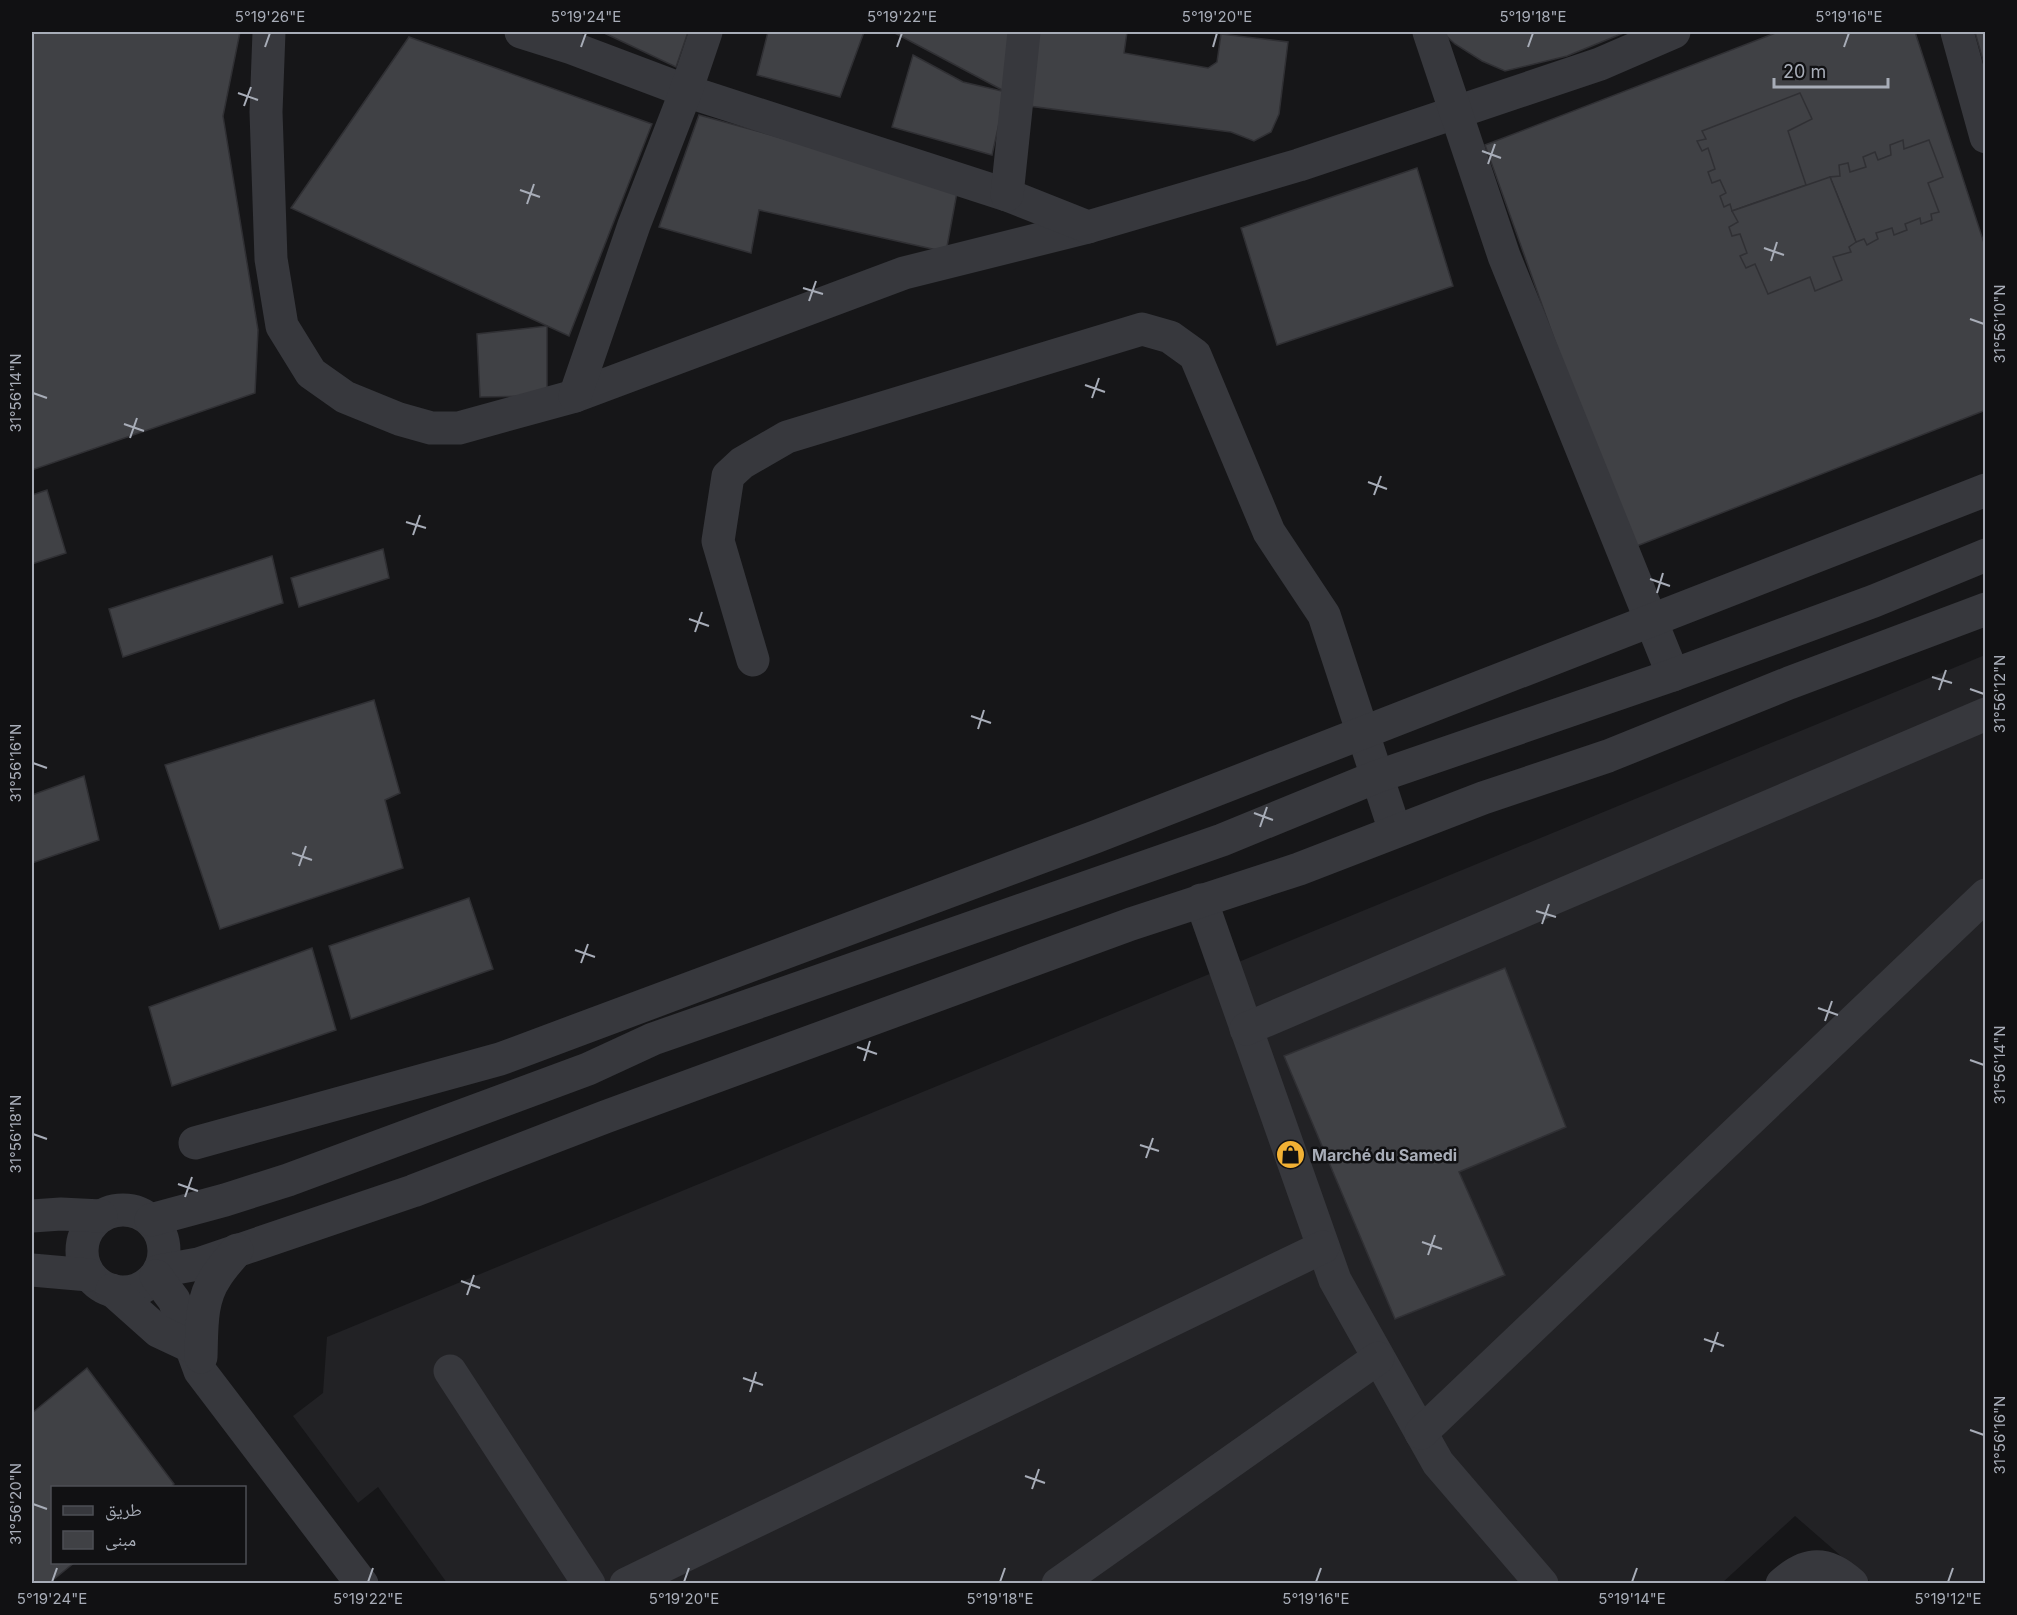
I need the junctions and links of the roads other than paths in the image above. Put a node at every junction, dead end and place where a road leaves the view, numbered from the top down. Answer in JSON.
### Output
{"nodes":[{"id":1,"x":269,"y":32,"type":"edge"},
{"id":2,"x":521,"y":32,"type":"edge"},
{"id":3,"x":706,"y":32,"type":"edge"},
{"id":4,"x":1024,"y":32,"type":"edge"},
{"id":5,"x":1429,"y":32,"type":"edge"},
{"id":6,"x":1674,"y":32,"type":"edge"},
{"id":7,"x":1958,"y":32,"type":"edge"},
{"id":8,"x":686,"y":91,"type":"junction"},
{"id":9,"x":1455,"y":113,"type":"junction"},
{"id":10,"x":1986,"y":137,"type":"edge"},
{"id":11,"x":1007,"y":195,"type":"junction"},
{"id":12,"x":1088,"y":227,"type":"junction"},
{"id":13,"x":575,"y":396,"type":"junction"},
{"id":14,"x":1986,"y":490,"type":"edge"},
{"id":15,"x":1986,"y":555,"type":"edge"},
{"id":16,"x":1986,"y":609,"type":"edge"},
{"id":17,"x":1651,"y":621,"type":"junction"},
{"id":18,"x":753,"y":660,"type":"dead end"},
{"id":19,"x":1673,"y":675,"type":"junction"},
{"id":20,"x":1986,"y":714,"type":"edge"},
{"id":21,"x":1362,"y":733,"type":"junction"},
{"id":22,"x":1376,"y":777,"type":"junction"},
{"id":23,"x":1395,"y":831,"type":"junction"},
{"id":24,"x":1095,"y":837,"type":"junction"},
{"id":25,"x":1111,"y":878,"type":"junction"},
{"id":26,"x":1986,"y":895,"type":"edge"},
{"id":27,"x":1201,"y":900,"type":"junction"},
{"id":28,"x":1131,"y":924,"type":"junction"},
{"id":29,"x":1246,"y":1029,"type":"junction"},
{"id":30,"x":500,"y":1059,"type":"junction"},
{"id":31,"x":588,"y":1069,"type":"junction"},
{"id":32,"x":513,"y":1096,"type":"junction"},
{"id":33,"x":605,"y":1117,"type":"junction"},
{"id":34,"x":195,"y":1143,"type":"dead end"},
{"id":35,"x":32,"y":1216,"type":"edge"},
{"id":36,"x":101,"y":1216,"type":"junction"},
{"id":37,"x":151,"y":1221,"type":"junction"},
{"id":38,"x":1323,"y":1247,"type":"junction"},
{"id":39,"x":237,"y":1250,"type":"junction"},
{"id":40,"x":32,"y":1270,"type":"edge"},
{"id":41,"x":157,"y":1273,"type":"junction"},
{"id":42,"x":101,"y":1283,"type":"junction"},
{"id":43,"x":195,"y":1358,"type":"junction"},
{"id":44,"x":1378,"y":1358,"type":"junction"},
{"id":45,"x":450,"y":1371,"type":"dead end"},
{"id":46,"x":1421,"y":1433,"type":"junction"},
{"id":47,"x":362,"y":1584,"type":"edge"},
{"id":48,"x":589,"y":1584,"type":"edge"},
{"id":49,"x":626,"y":1584,"type":"edge"},
{"id":50,"x":1058,"y":1584,"type":"edge"},
{"id":51,"x":1542,"y":1584,"type":"edge"},
{"id":52,"x":1782,"y":1584,"type":"edge"},
{"id":53,"x":1852,"y":1584,"type":"edge"}],
"edges":[{"from":1,"to":13,"type":"street"},
{"from":2,"to":8,"type":"street"},
{"from":3,"to":8,"type":"street"},
{"from":4,"to":11,"type":"street"},
{"from":5,"to":9,"type":"street"},
{"from":6,"to":9,"type":"street"},
{"from":7,"to":10,"type":"street"},
{"from":8,"to":11,"type":"street"},
{"from":8,"to":13,"type":"street"},
{"from":9,"to":12,"type":"street"},
{"from":9,"to":17,"type":"street"},
{"from":11,"to":12,"type":"street"},
{"from":12,"to":13,"type":"street"},
{"from":14,"to":17,"type":"street"},
{"from":15,"to":19,"type":"street"},
{"from":16,"to":23,"type":"street"},
{"from":17,"to":19,"type":"street"},
{"from":17,"to":21,"type":"street"},
{"from":18,"to":21,"type":"street"},
{"from":19,"to":22,"type":"street"},
{"from":20,"to":29,"type":"street"},
{"from":21,"to":22,"type":"street"},
{"from":21,"to":24,"type":"street"},
{"from":22,"to":23,"type":"street"},
{"from":22,"to":25,"type":"street"},
{"from":23,"to":27,"type":"street"},
{"from":24,"to":25,"type":"street"},
{"from":24,"to":30,"type":"street"},
{"from":25,"to":28,"type":"street"},
{"from":25,"to":31,"type":"street"},
{"from":26,"to":46,"type":"street"},
{"from":27,"to":28,"type":"street"},
{"from":27,"to":29,"type":"street"},
{"from":28,"to":33,"type":"street"},
{"from":29,"to":38,"type":"street"},
{"from":30,"to":32,"type":"street"},
{"from":30,"to":34,"type":"street"},
{"from":31,"to":32,"type":"street"},
{"from":31,"to":33,"type":"street"},
{"from":32,"to":37,"type":"street"},
{"from":33,"to":39,"type":"street"},
{"from":35,"to":36,"type":"street"},
{"from":36,"to":37,"type":"street"},
{"from":36,"to":42,"type":"street"},
{"from":37,"to":41,"type":"street"},
{"from":38,"to":44,"type":"street"},
{"from":38,"to":49,"type":"street"},
{"from":39,"to":41,"type":"street"},
{"from":39,"to":43,"type":"street"},
{"from":40,"to":42,"type":"street"},
{"from":41,"to":42,"type":"street"},
{"from":41,"to":43,"type":"street"},
{"from":42,"to":43,"type":"street"},
{"from":43,"to":47,"type":"street"},
{"from":44,"to":46,"type":"street"},
{"from":44,"to":50,"type":"street"},
{"from":45,"to":48,"type":"street"},
{"from":46,"to":51,"type":"street"},
{"from":52,"to":53,"type":"street"}]}
